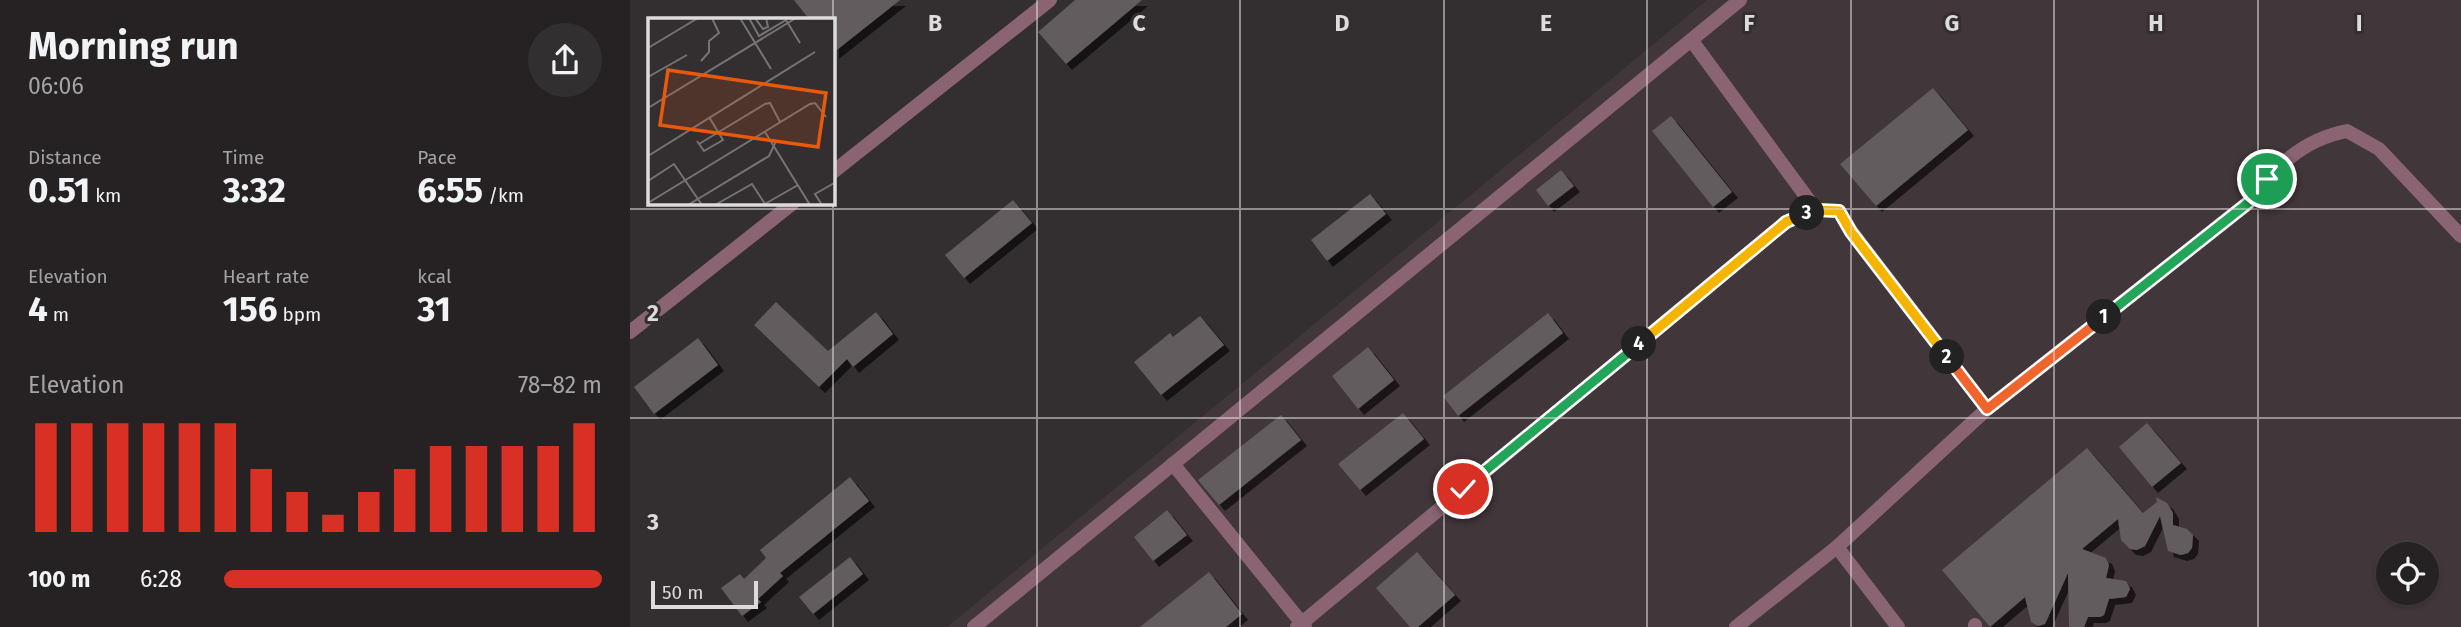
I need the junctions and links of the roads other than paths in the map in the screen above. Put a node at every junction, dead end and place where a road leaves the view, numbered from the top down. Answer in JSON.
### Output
{"nodes":[{"id":1,"x":1049,"y":0,"type":"edge"},
{"id":2,"x":1740,"y":0,"type":"edge"},
{"id":3,"x":1692,"y":41,"type":"junction"},
{"id":4,"x":835,"y":170,"type":"edge"},
{"id":5,"x":790,"y":205,"type":"edge"},
{"id":6,"x":1816,"y":210,"type":"junction"},
{"id":7,"x":2461,"y":236,"type":"edge"},
{"id":8,"x":630,"y":332,"type":"edge"},
{"id":9,"x":1987,"y":409,"type":"junction"},
{"id":10,"x":1173,"y":464,"type":"junction"},
{"id":11,"x":1837,"y":547,"type":"junction"},
{"id":12,"x":1301,"y":626,"type":"edge"},
{"id":13,"x":974,"y":627,"type":"edge"},
{"id":14,"x":1736,"y":627,"type":"edge"},
{"id":15,"x":1898,"y":627,"type":"edge"}],
"edges":[{"from":1,"to":4,"type":"street"},
{"from":2,"to":3,"type":"street"},
{"from":3,"to":6,"type":"street"},
{"from":3,"to":10,"type":"street"},
{"from":5,"to":8,"type":"street"},
{"from":6,"to":9,"type":"street"},
{"from":6,"to":12,"type":"street"},
{"from":7,"to":9,"type":"street"},
{"from":9,"to":11,"type":"street"},
{"from":10,"to":12,"type":"street"},
{"from":10,"to":13,"type":"street"},
{"from":11,"to":14,"type":"street"},
{"from":11,"to":15,"type":"street"}]}
